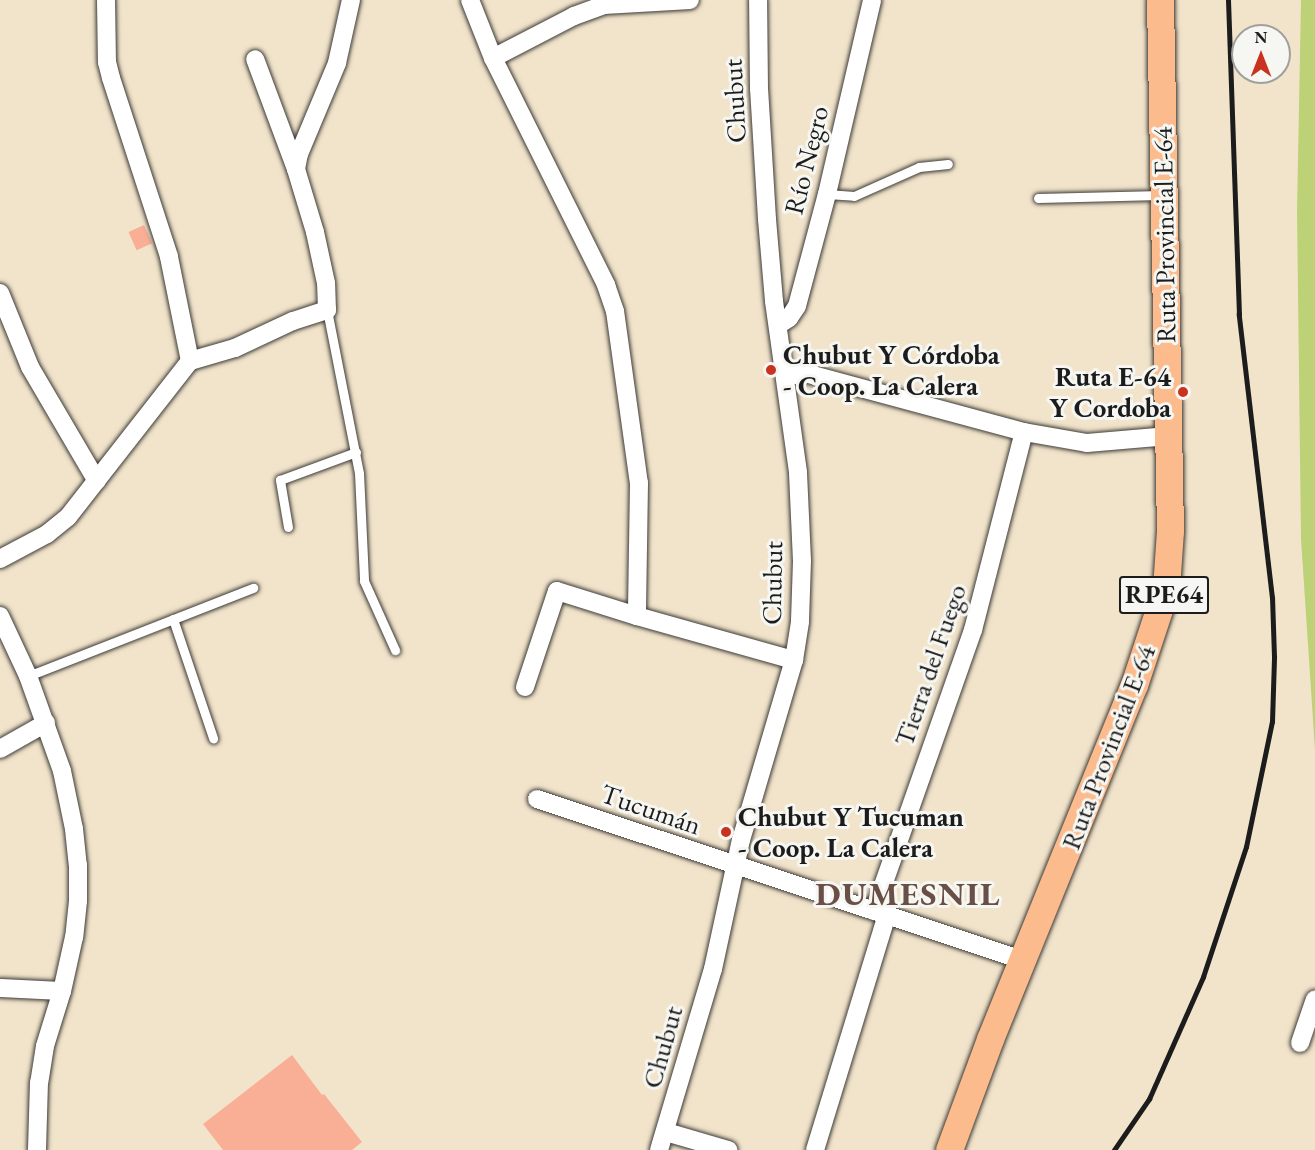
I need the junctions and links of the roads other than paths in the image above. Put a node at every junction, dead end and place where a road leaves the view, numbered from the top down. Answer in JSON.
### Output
{"nodes":[{"id":1,"x":106,"y":0,"type":"edge"},
{"id":2,"x":351,"y":0,"type":"edge"},
{"id":3,"x":470,"y":0,"type":"edge"},
{"id":4,"x":690,"y":0,"type":"edge"},
{"id":5,"x":758,"y":0,"type":"edge"},
{"id":6,"x":872,"y":0,"type":"edge"},
{"id":7,"x":1160,"y":0,"type":"edge"},
{"id":8,"x":494,"y":58,"type":"junction"},
{"id":9,"x":255,"y":59,"type":"dead end"},
{"id":10,"x":948,"y":164,"type":"dead end"},
{"id":11,"x":296,"y":170,"type":"junction"},
{"id":12,"x":827,"y":194,"type":"junction"},
{"id":13,"x":1163,"y":195,"type":"junction"},
{"id":14,"x":1038,"y":198,"type":"dead end"},
{"id":15,"x":0,"y":293,"type":"edge"},
{"id":16,"x":327,"y":310,"type":"junction"},
{"id":17,"x":778,"y":325,"type":"junction"},
{"id":18,"x":190,"y":361,"type":"junction"},
{"id":19,"x":785,"y":376,"type":"junction"},
{"id":20,"x":1024,"y":432,"type":"junction"},
{"id":21,"x":1169,"y":436,"type":"junction"},
{"id":22,"x":356,"y":452,"type":"junction"},
{"id":23,"x":97,"y":481,"type":"junction"},
{"id":24,"x":288,"y":527,"type":"dead end"},
{"id":25,"x":0,"y":559,"type":"edge"},
{"id":26,"x":253,"y":588,"type":"dead end"},
{"id":27,"x":0,"y":615,"type":"edge"},
{"id":28,"x":638,"y":616,"type":"junction"},
{"id":29,"x":172,"y":619,"type":"junction"},
{"id":30,"x":395,"y":650,"type":"dead end"},
{"id":31,"x":794,"y":660,"type":"junction"},
{"id":32,"x":28,"y":676,"type":"junction"},
{"id":33,"x":525,"y":687,"type":"dead end"},
{"id":34,"x":46,"y":723,"type":"junction"},
{"id":35,"x":213,"y":738,"type":"dead end"},
{"id":36,"x":0,"y":749,"type":"edge"},
{"id":37,"x":537,"y":799,"type":"dead end"},
{"id":38,"x":736,"y":867,"type":"junction"},
{"id":39,"x":881,"y":913,"type":"junction"},
{"id":40,"x":1022,"y":960,"type":"junction"},
{"id":41,"x":0,"y":988,"type":"edge"},
{"id":42,"x":62,"y":991,"type":"junction"},
{"id":43,"x":1315,"y":999,"type":"edge"},
{"id":44,"x":1300,"y":1043,"type":"dead end"},
{"id":45,"x":666,"y":1132,"type":"junction"},
{"id":46,"x":37,"y":1150,"type":"edge"},
{"id":47,"x":659,"y":1150,"type":"edge"},
{"id":48,"x":728,"y":1150,"type":"edge"},
{"id":49,"x":815,"y":1150,"type":"edge"},
{"id":50,"x":949,"y":1150,"type":"edge"}],
"edges":[{"from":1,"to":18,"type":"street"},
{"from":2,"to":11,"type":"street"},
{"from":3,"to":8,"type":"street"},
{"from":4,"to":8,"type":"street"},
{"from":5,"to":17,"type":"street","name":"Chubut"},
{"from":6,"to":12,"type":"street","name":"Río Negro"},
{"from":7,"to":13,"type":"main road","name":"Ruta Provincial E-64","number":"RPE64"},
{"from":8,"to":28,"type":"street"},
{"from":9,"to":11,"type":"street"},
{"from":10,"to":12,"type":"lane"},
{"from":11,"to":16,"type":"street"},
{"from":12,"to":17,"type":"street","name":"Río Negro"},
{"from":13,"to":14,"type":"lane"},
{"from":13,"to":21,"type":"main road","name":"Ruta Provincial E-64","number":"RPE64"},
{"from":15,"to":23,"type":"street"},
{"from":16,"to":18,"type":"street"},
{"from":16,"to":22,"type":"lane"},
{"from":17,"to":19,"type":"street","name":"Chubut"},
{"from":18,"to":23,"type":"street"},
{"from":19,"to":20,"type":"street"},
{"from":19,"to":31,"type":"street","name":"Chubut"},
{"from":20,"to":21,"type":"street"},
{"from":20,"to":39,"type":"street","name":"Tierra del Fuego"},
{"from":21,"to":40,"type":"main road","name":"Ruta Provincial E-64","number":"RPE64"},
{"from":22,"to":24,"type":"lane"},
{"from":22,"to":30,"type":"lane"},
{"from":23,"to":25,"type":"street"},
{"from":26,"to":29,"type":"lane"},
{"from":27,"to":32,"type":"street"},
{"from":28,"to":31,"type":"street"},
{"from":28,"to":33,"type":"street"},
{"from":29,"to":32,"type":"lane"},
{"from":29,"to":35,"type":"lane"},
{"from":31,"to":38,"type":"street","name":"Chubut"},
{"from":32,"to":34,"type":"street"},
{"from":34,"to":36,"type":"street"},
{"from":34,"to":42,"type":"street"},
{"from":37,"to":38,"type":"street","name":"Tucumán"},
{"from":38,"to":39,"type":"street","name":"Tucumán"},
{"from":38,"to":45,"type":"street","name":"Chubut"},
{"from":39,"to":40,"type":"street","name":"Tucumán"},
{"from":39,"to":49,"type":"street","name":"Tierra del Fuego"},
{"from":40,"to":50,"type":"main road","name":"Ruta Provincial E-64","number":"RPE64"},
{"from":41,"to":42,"type":"street"},
{"from":42,"to":46,"type":"street"},
{"from":43,"to":44,"type":"street"},
{"from":45,"to":47,"type":"street","name":"Chubut"},
{"from":45,"to":48,"type":"street"}]}
